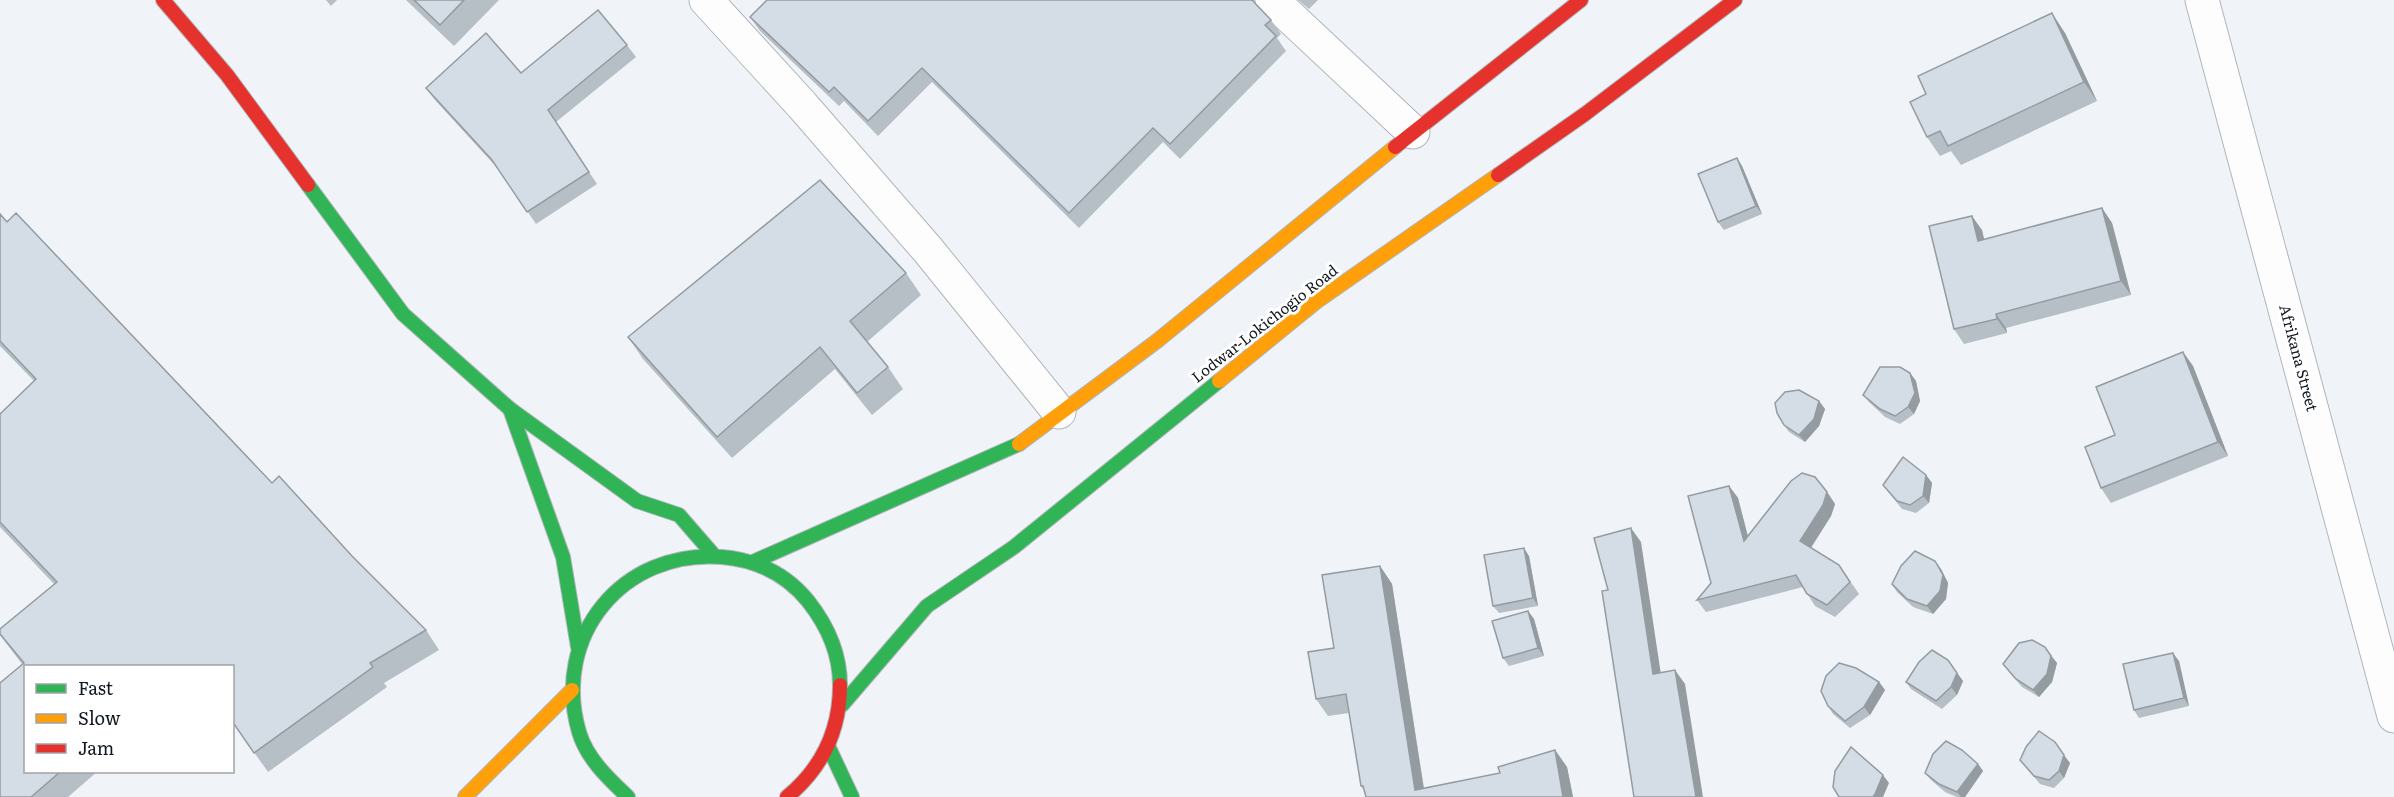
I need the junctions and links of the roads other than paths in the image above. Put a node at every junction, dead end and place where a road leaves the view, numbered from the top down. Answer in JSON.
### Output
{"nodes":[{"id":1,"x":163,"y":0,"type":"edge"},
{"id":2,"x":706,"y":0,"type":"edge"},
{"id":3,"x":1272,"y":0,"type":"edge"},
{"id":4,"x":1581,"y":0,"type":"edge"},
{"id":5,"x":1735,"y":0,"type":"edge"},
{"id":6,"x":2202,"y":0,"type":"edge"},
{"id":7,"x":1413,"y":132,"type":"junction"},
{"id":8,"x":510,"y":409,"type":"junction"},
{"id":9,"x":1059,"y":412,"type":"junction"},
{"id":10,"x":712,"y":552,"type":"junction"},
{"id":11,"x":754,"y":561,"type":"junction"},
{"id":12,"x":578,"y":646,"type":"junction"},
{"id":13,"x":572,"y":690,"type":"junction"},
{"id":14,"x":842,"y":705,"type":"junction"},
{"id":15,"x":2394,"y":716,"type":"edge"},
{"id":16,"x":829,"y":748,"type":"junction"},
{"id":17,"x":465,"y":797,"type":"edge"},
{"id":18,"x":628,"y":797,"type":"edge"},
{"id":19,"x":787,"y":797,"type":"edge"},
{"id":20,"x":852,"y":797,"type":"edge"}],
"edges":[{"from":1,"to":8,"type":"main road"},
{"from":2,"to":9,"type":"street"},
{"from":3,"to":7,"type":"street"},
{"from":4,"to":7,"type":"main road"},
{"from":5,"to":14,"type":"main road","name":"Lodwar-Lokichogio Road"},
{"from":6,"to":15,"type":"street","name":"Afrikana Street"},
{"from":7,"to":9,"type":"main road"},
{"from":8,"to":10,"type":"main road"},
{"from":8,"to":12,"type":"main road"},
{"from":9,"to":11,"type":"main road"},
{"from":10,"to":11,"type":"main road"},
{"from":10,"to":12,"type":"main road"},
{"from":11,"to":14,"type":"main road"},
{"from":12,"to":13,"type":"main road"},
{"from":13,"to":17,"type":"main road"},
{"from":13,"to":18,"type":"main road"},
{"from":14,"to":16,"type":"main road"},
{"from":16,"to":19,"type":"main road"},
{"from":16,"to":20,"type":"main road"}]}
